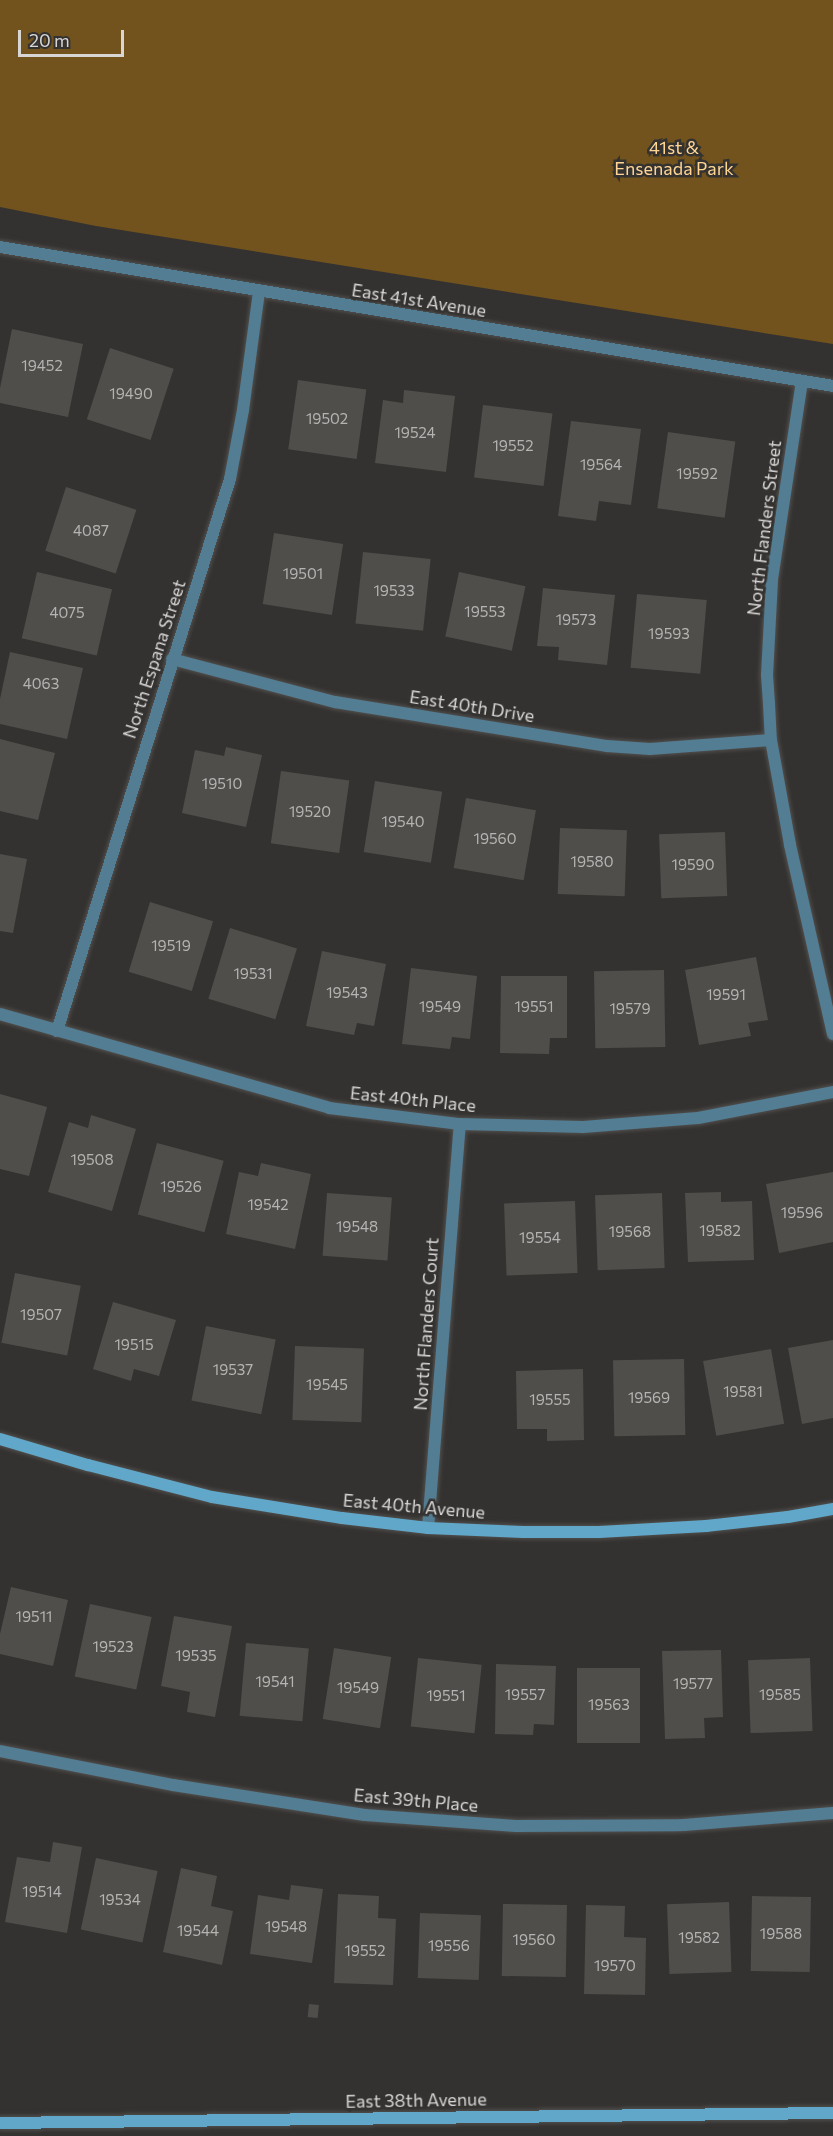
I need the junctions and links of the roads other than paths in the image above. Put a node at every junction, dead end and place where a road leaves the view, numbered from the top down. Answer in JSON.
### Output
{"nodes":[{"id":1,"x":0,"y":247,"type":"edge"},
{"id":2,"x":259,"y":292,"type":"junction"},
{"id":3,"x":802,"y":381,"type":"junction"},
{"id":4,"x":833,"y":386,"type":"edge"},
{"id":5,"x":172,"y":659,"type":"junction"},
{"id":6,"x":771,"y":740,"type":"junction"},
{"id":7,"x":0,"y":1014,"type":"edge"},
{"id":8,"x":57,"y":1031,"type":"junction"},
{"id":9,"x":833,"y":1034,"type":"edge"},
{"id":10,"x":833,"y":1092,"type":"edge"},
{"id":11,"x":460,"y":1124,"type":"junction"},
{"id":12,"x":0,"y":1439,"type":"edge"},
{"id":13,"x":833,"y":1509,"type":"edge"},
{"id":14,"x":429,"y":1527,"type":"junction"},
{"id":15,"x":0,"y":1751,"type":"edge"},
{"id":16,"x":833,"y":1813,"type":"edge"},
{"id":17,"x":833,"y":2113,"type":"edge"},
{"id":18,"x":0,"y":2123,"type":"edge"}],
"edges":[{"from":1,"to":2,"type":"street","name":"East 41st Avenue"},
{"from":2,"to":3,"type":"street","name":"East 41st Avenue"},
{"from":2,"to":5,"type":"street","name":"North Espana Street"},
{"from":3,"to":4,"type":"street","name":"East 41st Avenue"},
{"from":3,"to":6,"type":"street","name":"North Flanders Street"},
{"from":5,"to":6,"type":"street","name":"East 40th Drive"},
{"from":5,"to":8,"type":"street","name":"North Espana Street"},
{"from":6,"to":9,"type":"street","name":"North Flanders Street"},
{"from":7,"to":8,"type":"street","name":"East 40th Place"},
{"from":8,"to":11,"type":"street","name":"East 40th Place"},
{"from":10,"to":11,"type":"street","name":"East 40th Place"},
{"from":11,"to":14,"type":"street","name":"North Flanders Court"},
{"from":12,"to":14,"type":"street","name":"East 40th Avenue"},
{"from":13,"to":14,"type":"street","name":"East 40th Avenue"},
{"from":15,"to":16,"type":"street","name":"East 39th Place"},
{"from":17,"to":18,"type":"street","name":"East 38th Avenue"}]}
